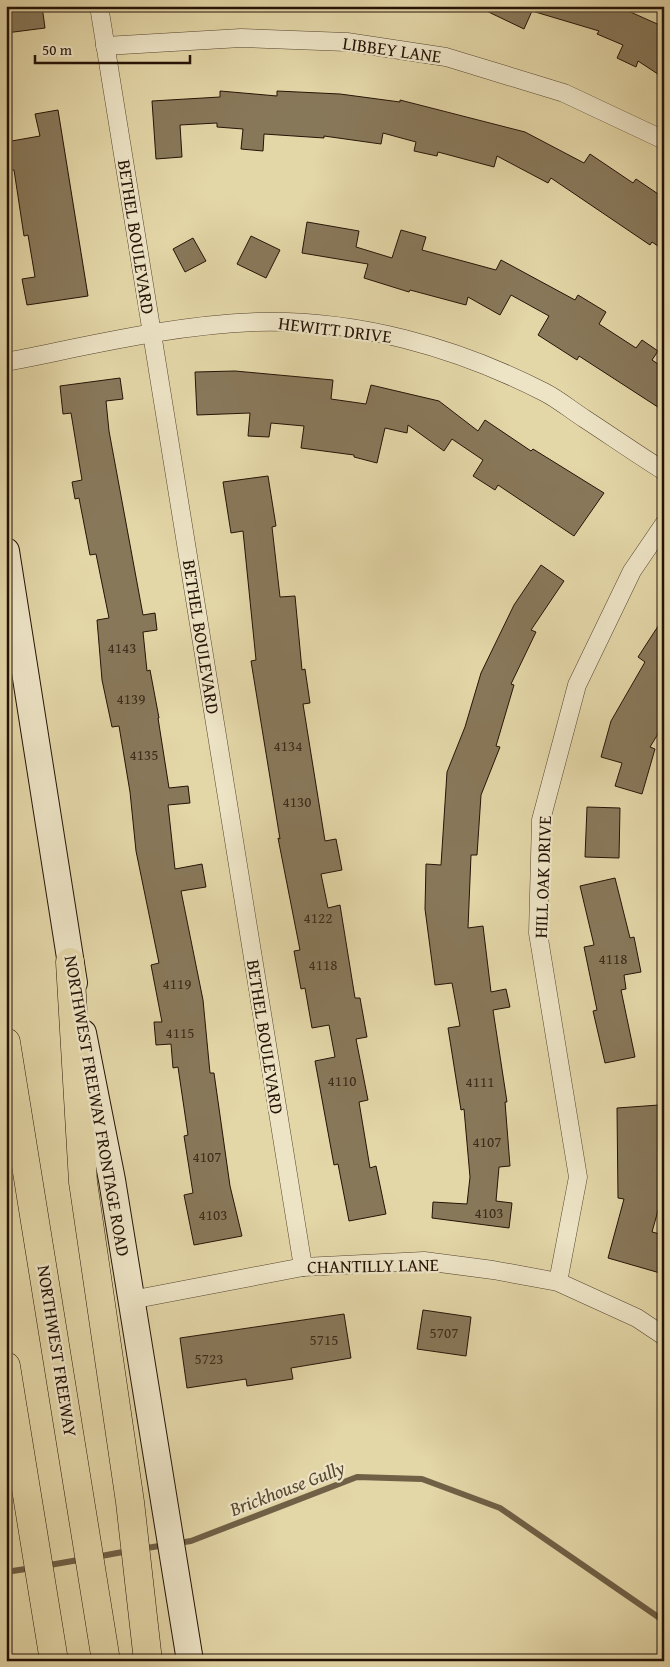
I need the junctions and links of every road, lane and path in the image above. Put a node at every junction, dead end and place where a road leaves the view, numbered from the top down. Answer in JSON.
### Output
{"nodes":[{"id":1,"x":99,"y":6,"type":"edge"},
{"id":2,"x":105,"y":46,"type":"junction"},
{"id":3,"x":664,"y":140,"type":"edge"},
{"id":4,"x":152,"y":334,"type":"junction"},
{"id":5,"x":6,"y":362,"type":"edge"},
{"id":6,"x":664,"y":471,"type":"edge"},
{"id":7,"x":664,"y":524,"type":"edge"},
{"id":8,"x":6,"y":551,"type":"edge"},
{"id":9,"x":70,"y":962,"type":"junction"},
{"id":10,"x":6,"y":1042,"type":"edge"},
{"id":11,"x":303,"y":1267,"type":"junction"},
{"id":12,"x":558,"y":1282,"type":"junction"},
{"id":13,"x":131,"y":1300,"type":"junction"},
{"id":14,"x":664,"y":1336,"type":"edge"},
{"id":15,"x":6,"y":1366,"type":"edge"},
{"id":16,"x":54,"y":1661,"type":"edge"},
{"id":17,"x":106,"y":1661,"type":"edge"},
{"id":18,"x":148,"y":1661,"type":"edge"},
{"id":19,"x":190,"y":1661,"type":"edge"}],
"edges":[{"from":1,"to":2,"type":"street","name":"BETHEL BOULEVARD"},
{"from":2,"to":3,"type":"street","name":"LIBBEY LANE"},
{"from":2,"to":4,"type":"street","name":"BETHEL BOULEVARD"},
{"from":4,"to":5,"type":"street","name":"HEWITT DRIVE"},
{"from":4,"to":6,"type":"street","name":"HEWITT DRIVE"},
{"from":4,"to":11,"type":"street","name":"BETHEL BOULEVARD"},
{"from":7,"to":12,"type":"street","name":"HILL OAK DRIVE"},
{"from":8,"to":9,"type":"main road","name":"NORTHWEST FREEWAY FRONTAGE ROAD"},
{"from":9,"to":13,"type":"main road","name":"NORTHWEST FREEWAY FRONTAGE ROAD"},
{"from":9,"to":18,"type":"highway"},
{"from":10,"to":17,"type":"highway","name":"NORTHWEST FREEWAY"},
{"from":11,"to":12,"type":"street","name":"CHANTILLY LANE"},
{"from":11,"to":13,"type":"street","name":"CHANTILLY LANE"},
{"from":12,"to":14,"type":"street","name":"CHANTILLY LANE"},
{"from":13,"to":19,"type":"main road","name":"NORTHWEST FREEWAY FRONTAGE ROAD"},
{"from":15,"to":16,"type":"highway"}]}
